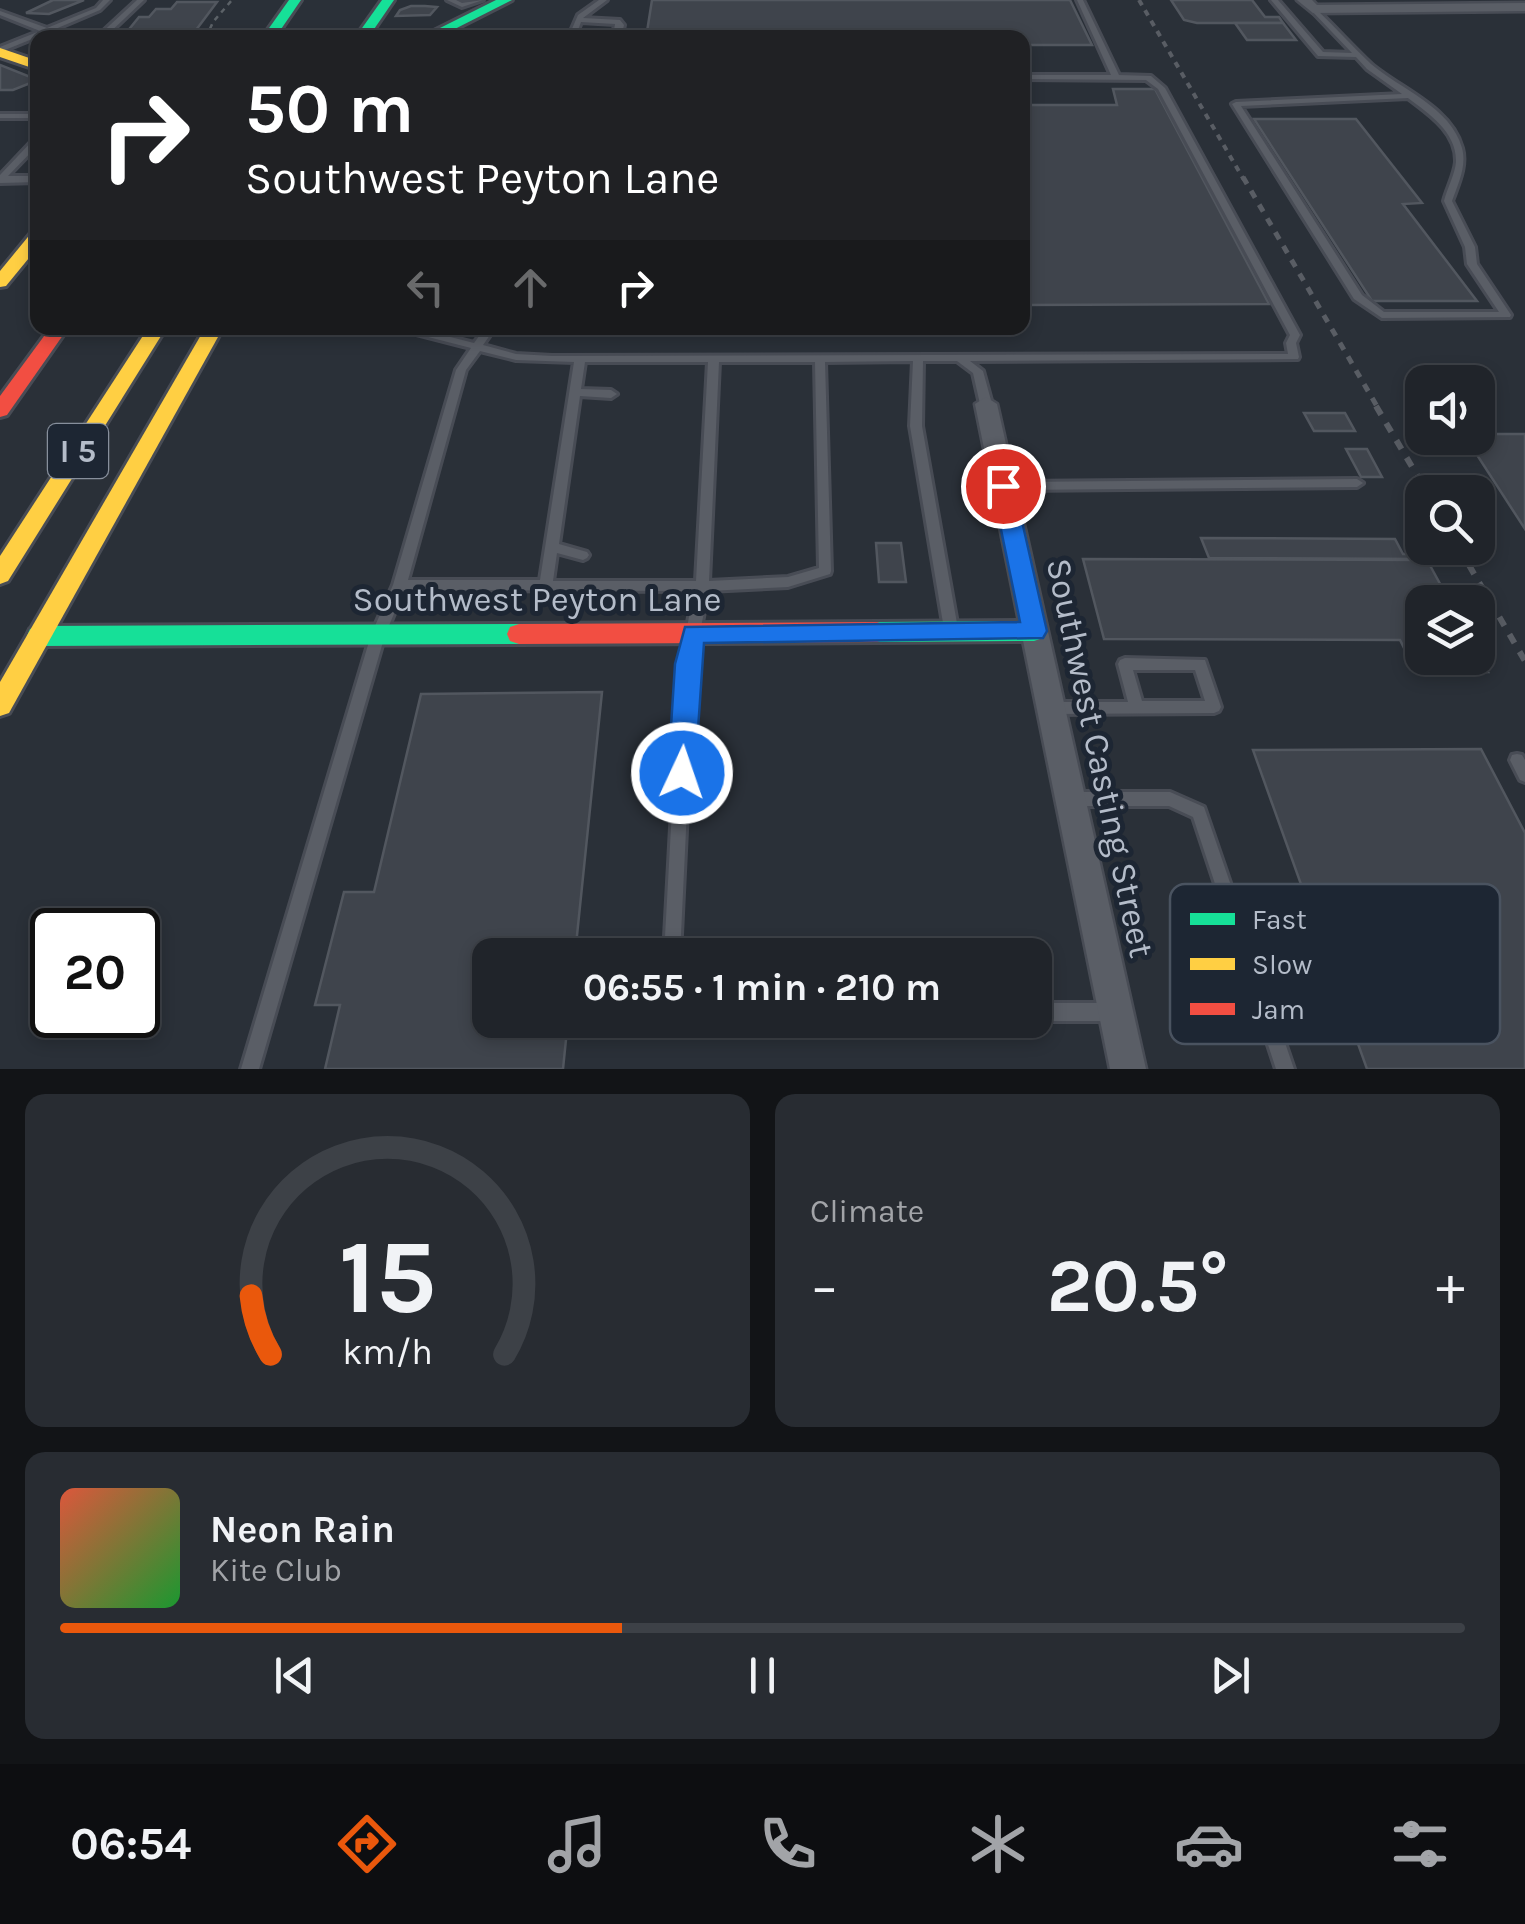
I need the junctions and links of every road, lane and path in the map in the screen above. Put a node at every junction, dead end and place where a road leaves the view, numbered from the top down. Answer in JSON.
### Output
{"nodes":[{"id":1,"x":108,"y":0,"type":"edge"},
{"id":2,"x":141,"y":0,"type":"edge"},
{"id":3,"x":232,"y":0,"type":"edge"},
{"id":4,"x":294,"y":0,"type":"edge"},
{"id":5,"x":358,"y":0,"type":"edge"},
{"id":6,"x":388,"y":0,"type":"edge"},
{"id":7,"x":450,"y":0,"type":"edge"},
{"id":8,"x":480,"y":0,"type":"edge"},
{"id":9,"x":506,"y":0,"type":"edge"},
{"id":10,"x":604,"y":0,"type":"edge"},
{"id":11,"x":1080,"y":0,"type":"edge"},
{"id":12,"x":1274,"y":0,"type":"edge"},
{"id":13,"x":1479,"y":4,"type":"edge"},
{"id":14,"x":1308,"y":5,"type":"edge"},
{"id":15,"x":1525,"y":7,"type":"edge"},
{"id":16,"x":0,"y":14,"type":"edge"},
{"id":17,"x":578,"y":20,"type":"junction"},
{"id":18,"x":49,"y":30,"type":"edge"},
{"id":19,"x":108,"y":30,"type":"edge"},
{"id":20,"x":210,"y":30,"type":"edge"},
{"id":21,"x":273,"y":30,"type":"edge"},
{"id":22,"x":341,"y":30,"type":"edge"},
{"id":23,"x":366,"y":30,"type":"edge"},
{"id":24,"x":443,"y":30,"type":"edge"},
{"id":25,"x":574,"y":30,"type":"edge"},
{"id":26,"x":619,"y":30,"type":"edge"},
{"id":27,"x":17,"y":44,"type":"edge"},
{"id":28,"x":1356,"y":55,"type":"junction"},
{"id":29,"x":1030,"y":77,"type":"edge"},
{"id":30,"x":1116,"y":77,"type":"junction"},
{"id":31,"x":1409,"y":96,"type":"junction"},
{"id":32,"x":0,"y":116,"type":"edge"},
{"id":33,"x":30,"y":116,"type":"edge"},
{"id":34,"x":30,"y":148,"type":"edge"},
{"id":35,"x":0,"y":179,"type":"edge"},
{"id":36,"x":30,"y":179,"type":"edge"},
{"id":37,"x":30,"y":227,"type":"edge"},
{"id":38,"x":30,"y":230,"type":"edge"},
{"id":39,"x":0,"y":248,"type":"edge"},
{"id":40,"x":0,"y":282,"type":"edge"},
{"id":41,"x":54,"y":335,"type":"edge"},
{"id":42,"x":153,"y":335,"type":"edge"},
{"id":43,"x":210,"y":335,"type":"edge"},
{"id":44,"x":433,"y":335,"type":"edge"},
{"id":45,"x":485,"y":335,"type":"edge"},
{"id":46,"x":477,"y":346,"type":"junction"},
{"id":47,"x":918,"y":357,"type":"junction"},
{"id":48,"x":714,"y":358,"type":"junction"},
{"id":49,"x":820,"y":358,"type":"junction"},
{"id":50,"x":580,"y":359,"type":"junction"},
{"id":51,"x":958,"y":359,"type":"junction"},
{"id":52,"x":575,"y":392,"type":"junction"},
{"id":53,"x":611,"y":394,"type":"dead end"},
{"id":54,"x":986,"y":404,"type":"joint"},
{"id":55,"x":0,"y":410,"type":"edge"},
{"id":56,"x":1357,"y":483,"type":"dead end"},
{"id":57,"x":1003,"y":486,"type":"junction"},
{"id":58,"x":551,"y":547,"type":"junction"},
{"id":59,"x":583,"y":555,"type":"dead end"},
{"id":60,"x":0,"y":575,"type":"edge"},
{"id":61,"x":400,"y":585,"type":"junction"},
{"id":62,"x":702,"y":586,"type":"junction"},
{"id":63,"x":546,"y":587,"type":"junction"},
{"id":64,"x":1034,"y":631,"type":"junction"},
{"id":65,"x":951,"y":632,"type":"junction"},
{"id":66,"x":694,"y":634,"type":"junction"},
{"id":67,"x":378,"y":635,"type":"junction"},
{"id":68,"x":39,"y":636,"type":"junction"},
{"id":69,"x":0,"y":705,"type":"edge"},
{"id":70,"x":1051,"y":708,"type":"junction"},
{"id":71,"x":1137,"y":708,"type":"junction"},
{"id":72,"x":1070,"y":799,"type":"junction"},
{"id":73,"x":1223,"y":884,"type":"edge"},
{"id":74,"x":673,"y":938,"type":"edge"},
{"id":75,"x":1052,"y":1012,"type":"edge"},
{"id":76,"x":1116,"y":1012,"type":"junction"},
{"id":77,"x":1277,"y":1044,"type":"edge"},
{"id":78,"x":250,"y":1069,"type":"edge"},
{"id":79,"x":1128,"y":1069,"type":"edge"},
{"id":80,"x":1285,"y":1069,"type":"edge"}],
"edges":[{"from":1,"to":18,"type":"lane"},
{"from":2,"to":19,"type":"lane"},
{"from":3,"to":20,"type":"path"},
{"from":4,"to":21,"type":"main road"},
{"from":5,"to":22,"type":"main road"},
{"from":6,"to":23,"type":"main road"},
{"from":7,"to":8,"type":"lane"},
{"from":9,"to":24,"type":"main road"},
{"from":10,"to":17,"type":"lane"},
{"from":11,"to":30,"type":"lane"},
{"from":12,"to":28,"type":"lane"},
{"from":13,"to":14,"type":"street"},
{"from":13,"to":15,"type":"street"},
{"from":14,"to":28,"type":"lane"},
{"from":16,"to":27,"type":"lane"},
{"from":17,"to":25,"type":"lane"},
{"from":17,"to":26,"type":"lane"},
{"from":28,"to":31,"type":"lane"},
{"from":29,"to":30,"type":"lane"},
{"from":30,"to":51,"type":"lane"},
{"from":31,"to":31,"type":"lane"},
{"from":32,"to":33,"type":"lane"},
{"from":34,"to":35,"type":"lane"},
{"from":35,"to":36,"type":"lane"},
{"from":37,"to":39,"type":"main road"},
{"from":38,"to":40,"type":"main road"},
{"from":41,"to":55,"type":"main road","number":"I 5"},
{"from":42,"to":60,"type":"main road","number":"I 5"},
{"from":43,"to":68,"type":"main road"},
{"from":44,"to":46,"type":"lane"},
{"from":45,"to":46,"type":"lane"},
{"from":46,"to":50,"type":"lane"},
{"from":46,"to":61,"type":"lane"},
{"from":47,"to":49,"type":"lane"},
{"from":47,"to":51,"type":"lane"},
{"from":47,"to":65,"type":"lane"},
{"from":48,"to":49,"type":"lane"},
{"from":48,"to":50,"type":"lane"},
{"from":48,"to":62,"type":"lane"},
{"from":49,"to":62,"type":"lane"},
{"from":50,"to":52,"type":"lane"},
{"from":51,"to":54,"type":"lane"},
{"from":52,"to":53,"type":"lane"},
{"from":52,"to":58,"type":"lane"},
{"from":54,"to":57,"type":"street","name":"Southwest Casting Street"},
{"from":56,"to":57,"type":"lane"},
{"from":57,"to":64,"type":"street","name":"Southwest Casting Street"},
{"from":58,"to":59,"type":"lane"},
{"from":58,"to":63,"type":"lane"},
{"from":61,"to":63,"type":"lane"},
{"from":61,"to":67,"type":"lane"},
{"from":62,"to":63,"type":"lane"},
{"from":62,"to":66,"type":"lane"},
{"from":64,"to":65,"type":"main road","name":"Southwest Peyton Lane"},
{"from":64,"to":70,"type":"street","name":"Southwest Casting Street"},
{"from":65,"to":66,"type":"main road","name":"Southwest Peyton Lane"},
{"from":66,"to":67,"type":"main road","name":"Southwest Peyton Lane"},
{"from":66,"to":74,"type":"lane"},
{"from":67,"to":68,"type":"main road","name":"Southwest Peyton Lane"},
{"from":67,"to":78,"type":"lane"},
{"from":68,"to":69,"type":"main road"},
{"from":70,"to":71,"type":"lane"},
{"from":70,"to":72,"type":"street","name":"Southwest Casting Street"},
{"from":71,"to":71,"type":"lane"},
{"from":72,"to":73,"type":"lane"},
{"from":72,"to":76,"type":"street","name":"Southwest Casting Street"},
{"from":75,"to":76,"type":"lane"},
{"from":76,"to":79,"type":"street","name":"Southwest Casting Street"},
{"from":77,"to":80,"type":"lane"}]}
